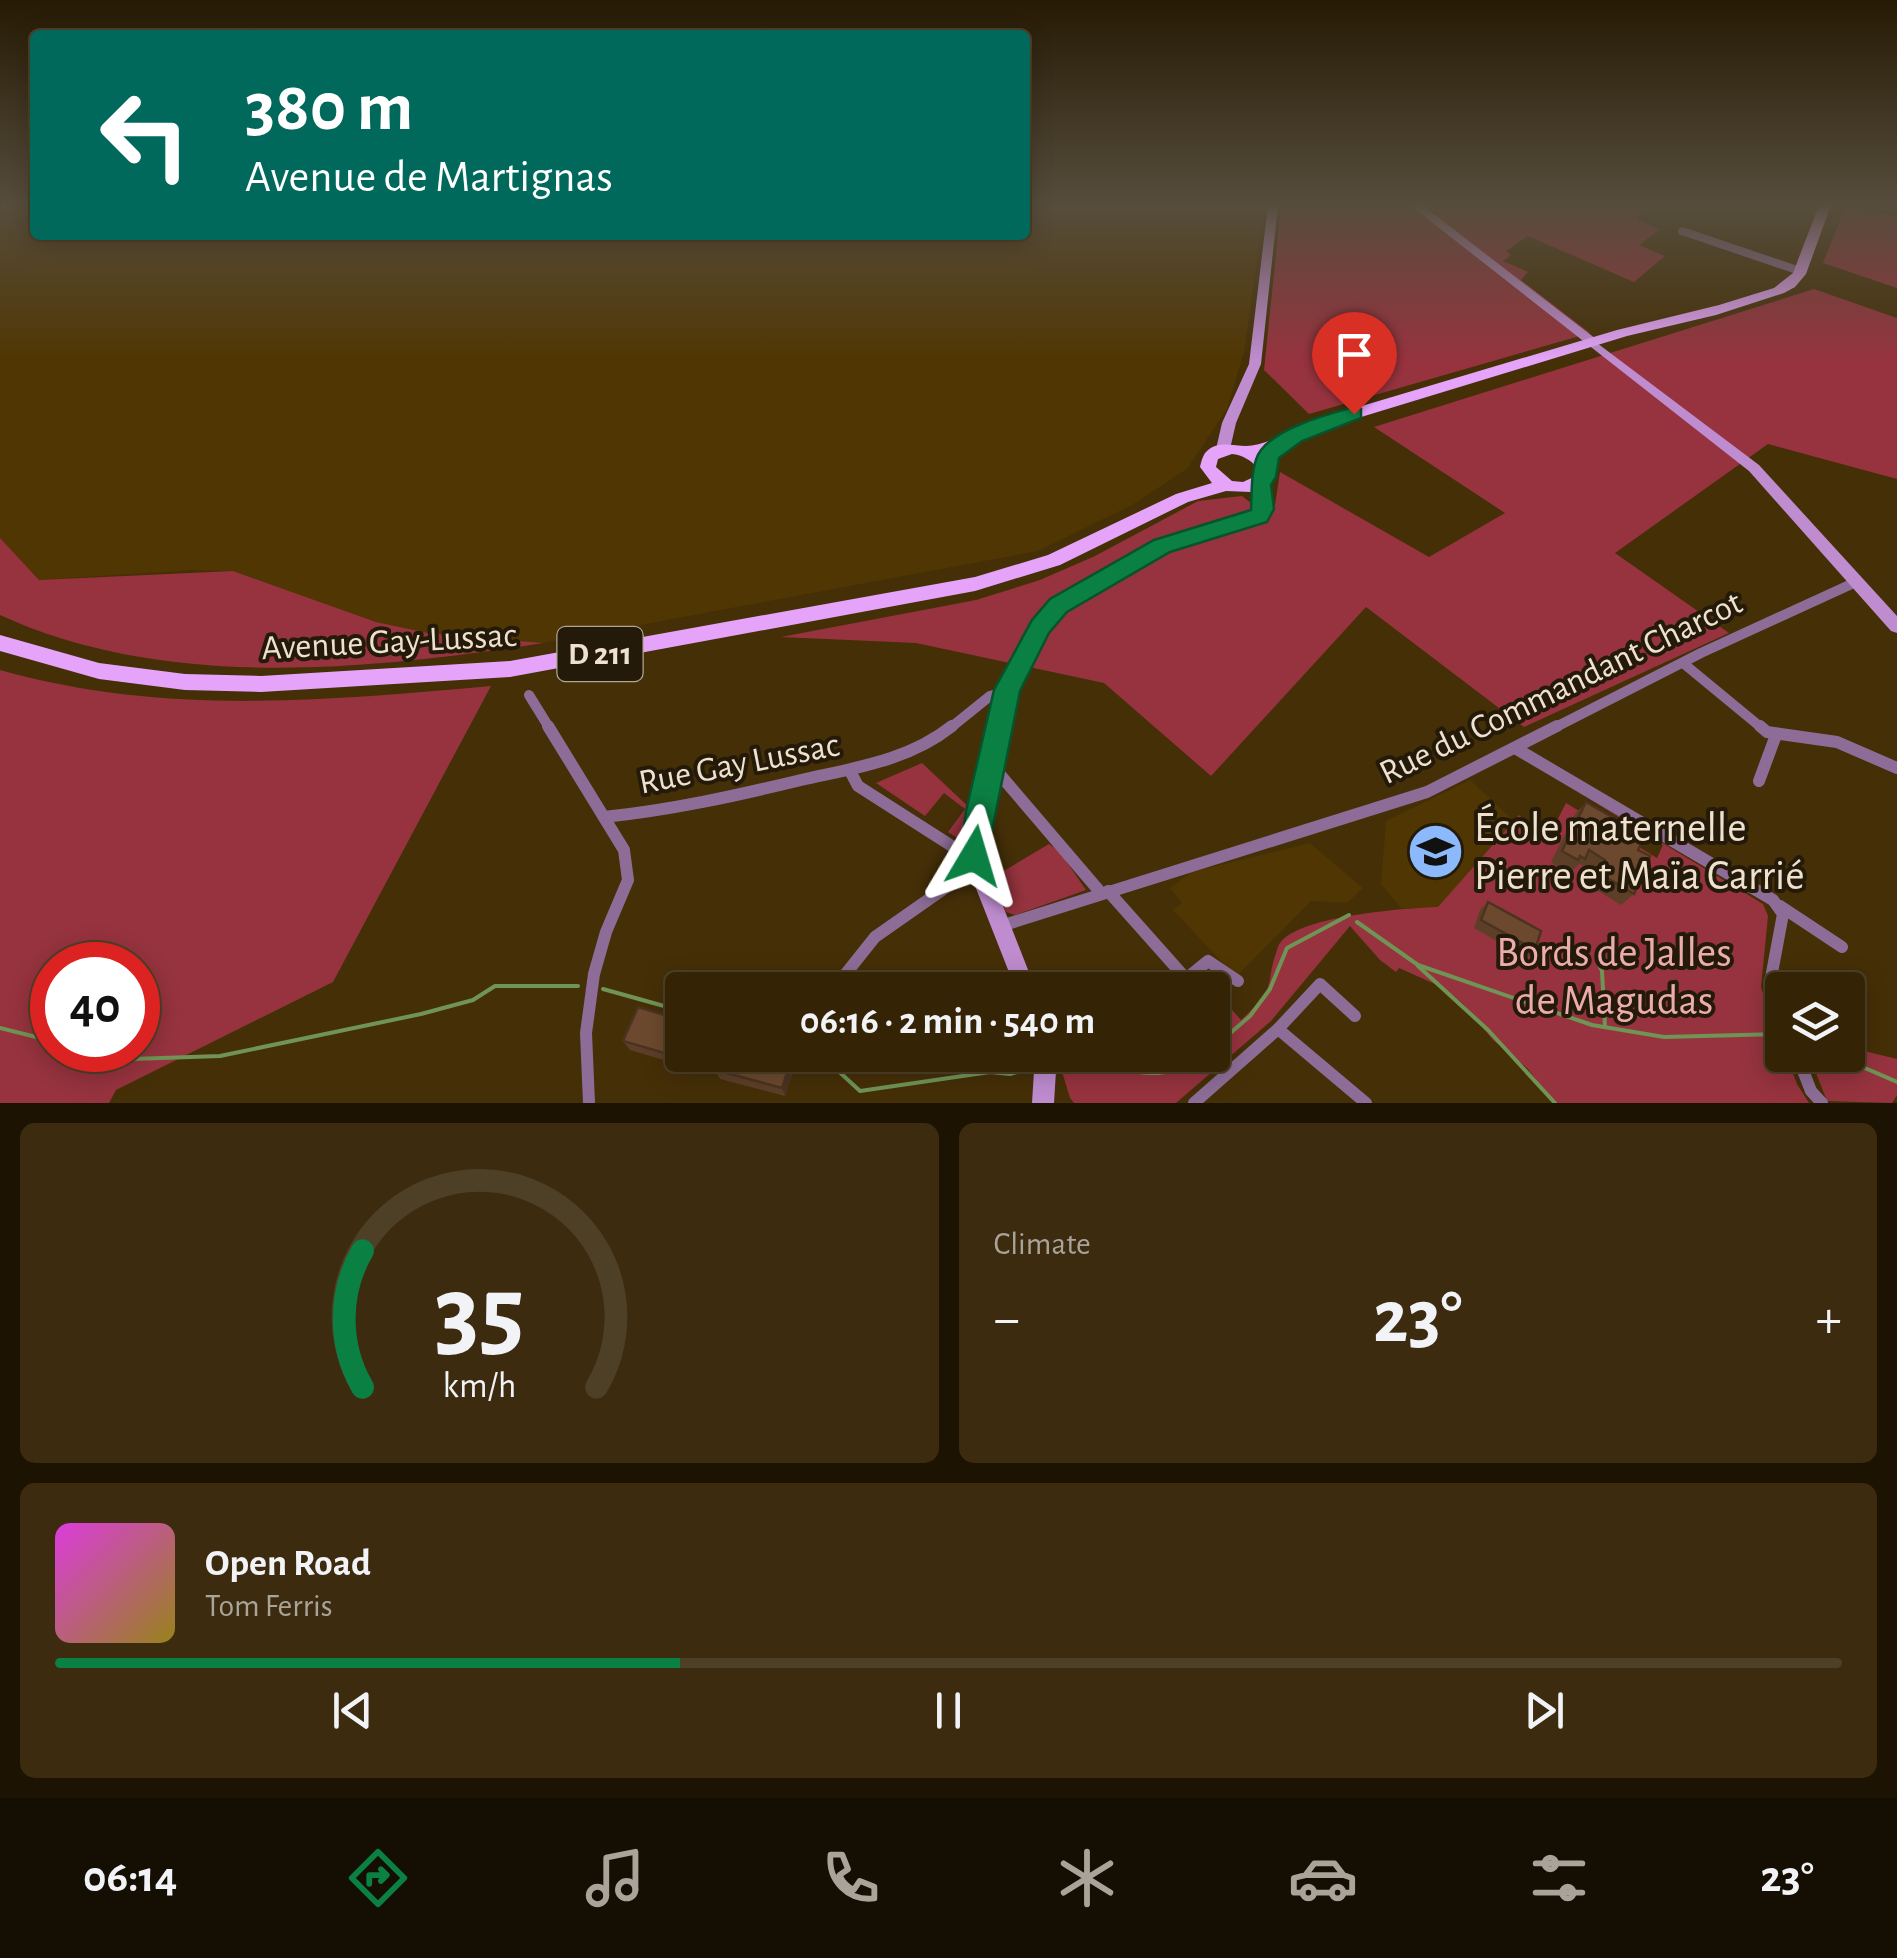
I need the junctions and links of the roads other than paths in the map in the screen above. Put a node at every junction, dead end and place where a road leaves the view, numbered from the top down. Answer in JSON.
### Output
{"nodes":[{"id":1,"x":1267,"y":256,"type":"edge"},
{"id":2,"x":1482,"y":256,"type":"edge"},
{"id":3,"x":1775,"y":256,"type":"edge"},
{"id":4,"x":1805,"y":256,"type":"edge"},
{"id":5,"x":1802,"y":264,"type":"junction"},
{"id":6,"x":1594,"y":344,"type":"junction"},
{"id":7,"x":1294,"y":436,"type":"junction"},
{"id":8,"x":1232,"y":445,"type":"junction"},
{"id":9,"x":1265,"y":464,"type":"junction"},
{"id":10,"x":1208,"y":469,"type":"junction"},
{"id":11,"x":1260,"y":484,"type":"junction"},
{"id":12,"x":1234,"y":487,"type":"junction"},
{"id":13,"x":1182,"y":498,"type":"junction"},
{"id":14,"x":1263,"y":504,"type":"junction"},
{"id":15,"x":1856,"y":582,"type":"junction"},
{"id":16,"x":1897,"y":627,"type":"edge"},
{"id":17,"x":0,"y":643,"type":"edge"},
{"id":18,"x":1683,"y":663,"type":"junction"},
{"id":19,"x":1007,"y":690,"type":"junction"},
{"id":20,"x":529,"y":695,"type":"dead end"},
{"id":21,"x":1776,"y":735,"type":"junction"},
{"id":22,"x":1515,"y":748,"type":"junction"},
{"id":23,"x":990,"y":762,"type":"junction"},
{"id":24,"x":1897,"y":768,"type":"edge"},
{"id":25,"x":850,"y":771,"type":"junction"},
{"id":26,"x":1759,"y":781,"type":"dead end"},
{"id":27,"x":604,"y":817,"type":"junction"},
{"id":28,"x":970,"y":856,"type":"junction"},
{"id":29,"x":1104,"y":892,"type":"junction"},
{"id":30,"x":1778,"y":905,"type":"junction"},
{"id":31,"x":1001,"y":926,"type":"junction"},
{"id":32,"x":1842,"y":947,"type":"dead end"},
{"id":33,"x":846,"y":972,"type":"edge"},
{"id":34,"x":1019,"y":972,"type":"edge"},
{"id":35,"x":1179,"y":972,"type":"edge"},
{"id":36,"x":1200,"y":972,"type":"edge"},
{"id":37,"x":1224,"y":972,"type":"edge"},
{"id":38,"x":1772,"y":972,"type":"edge"},
{"id":39,"x":1230,"y":976,"type":"edge"},
{"id":40,"x":1238,"y":982,"type":"dead end"},
{"id":41,"x":1355,"y":1016,"type":"dead end"},
{"id":42,"x":1278,"y":1029,"type":"junction"},
{"id":43,"x":1045,"y":1072,"type":"edge"},
{"id":44,"x":1804,"y":1072,"type":"edge"},
{"id":45,"x":1044,"y":1102,"type":"edge"},
{"id":46,"x":590,"y":1103,"type":"edge"},
{"id":47,"x":1194,"y":1103,"type":"edge"},
{"id":48,"x":1366,"y":1103,"type":"edge"},
{"id":49,"x":1822,"y":1103,"type":"edge"}],
"edges":[{"from":1,"to":8,"type":"street"},
{"from":2,"to":6,"type":"street"},
{"from":3,"to":5,"type":"street"},
{"from":4,"to":5,"type":"main road"},
{"from":5,"to":6,"type":"main road"},
{"from":6,"to":7,"type":"main road"},
{"from":6,"to":15,"type":"street"},
{"from":7,"to":8,"type":"main road"},
{"from":7,"to":9,"type":"main road"},
{"from":8,"to":9,"type":"main road"},
{"from":8,"to":10,"type":"main road","name":"Avenue Gay-Lussac"},
{"from":9,"to":11,"type":"main road"},
{"from":10,"to":12,"type":"main road"},
{"from":10,"to":13,"type":"main road","name":"Avenue Gay-Lussac","number":"D 211"},
{"from":11,"to":12,"type":"main road","name":"Avenue Gay-Lussac"},
{"from":11,"to":14,"type":"street"},
{"from":12,"to":13,"type":"main road","name":"Avenue Gay-Lussac","number":"D 211"},
{"from":12,"to":14,"type":"street"},
{"from":13,"to":17,"type":"main road","name":"Avenue Gay-Lussac","number":"D 211"},
{"from":14,"to":19,"type":"street"},
{"from":15,"to":16,"type":"street"},
{"from":15,"to":18,"type":"street","name":"Rue du Commandant Charcot"},
{"from":18,"to":21,"type":"street"},
{"from":18,"to":22,"type":"street","name":"Rue du Commandant Charcot"},
{"from":19,"to":23,"type":"street"},
{"from":19,"to":25,"type":"street","name":"Rue Gay Lussac"},
{"from":20,"to":27,"type":"street","name":"Rue Gay Lussac"},
{"from":21,"to":24,"type":"street"},
{"from":21,"to":26,"type":"street"},
{"from":22,"to":29,"type":"street","name":"Rue du Commandant Charcot"},
{"from":22,"to":30,"type":"street"},
{"from":23,"to":28,"type":"street"},
{"from":23,"to":29,"type":"street"},
{"from":25,"to":27,"type":"street","name":"Rue Gay Lussac"},
{"from":25,"to":28,"type":"street"},
{"from":27,"to":46,"type":"street"},
{"from":28,"to":31,"type":"street"},
{"from":28,"to":33,"type":"street"},
{"from":29,"to":31,"type":"street","name":"Rue du Commandant Charcot"},
{"from":29,"to":35,"type":"street"},
{"from":30,"to":32,"type":"street"},
{"from":30,"to":38,"type":"street"},
{"from":31,"to":34,"type":"street"},
{"from":36,"to":37,"type":"street"},
{"from":39,"to":40,"type":"street"},
{"from":41,"to":42,"type":"street"},
{"from":42,"to":47,"type":"street"},
{"from":42,"to":48,"type":"street"},
{"from":43,"to":45,"type":"street"},
{"from":44,"to":49,"type":"street"}]}
